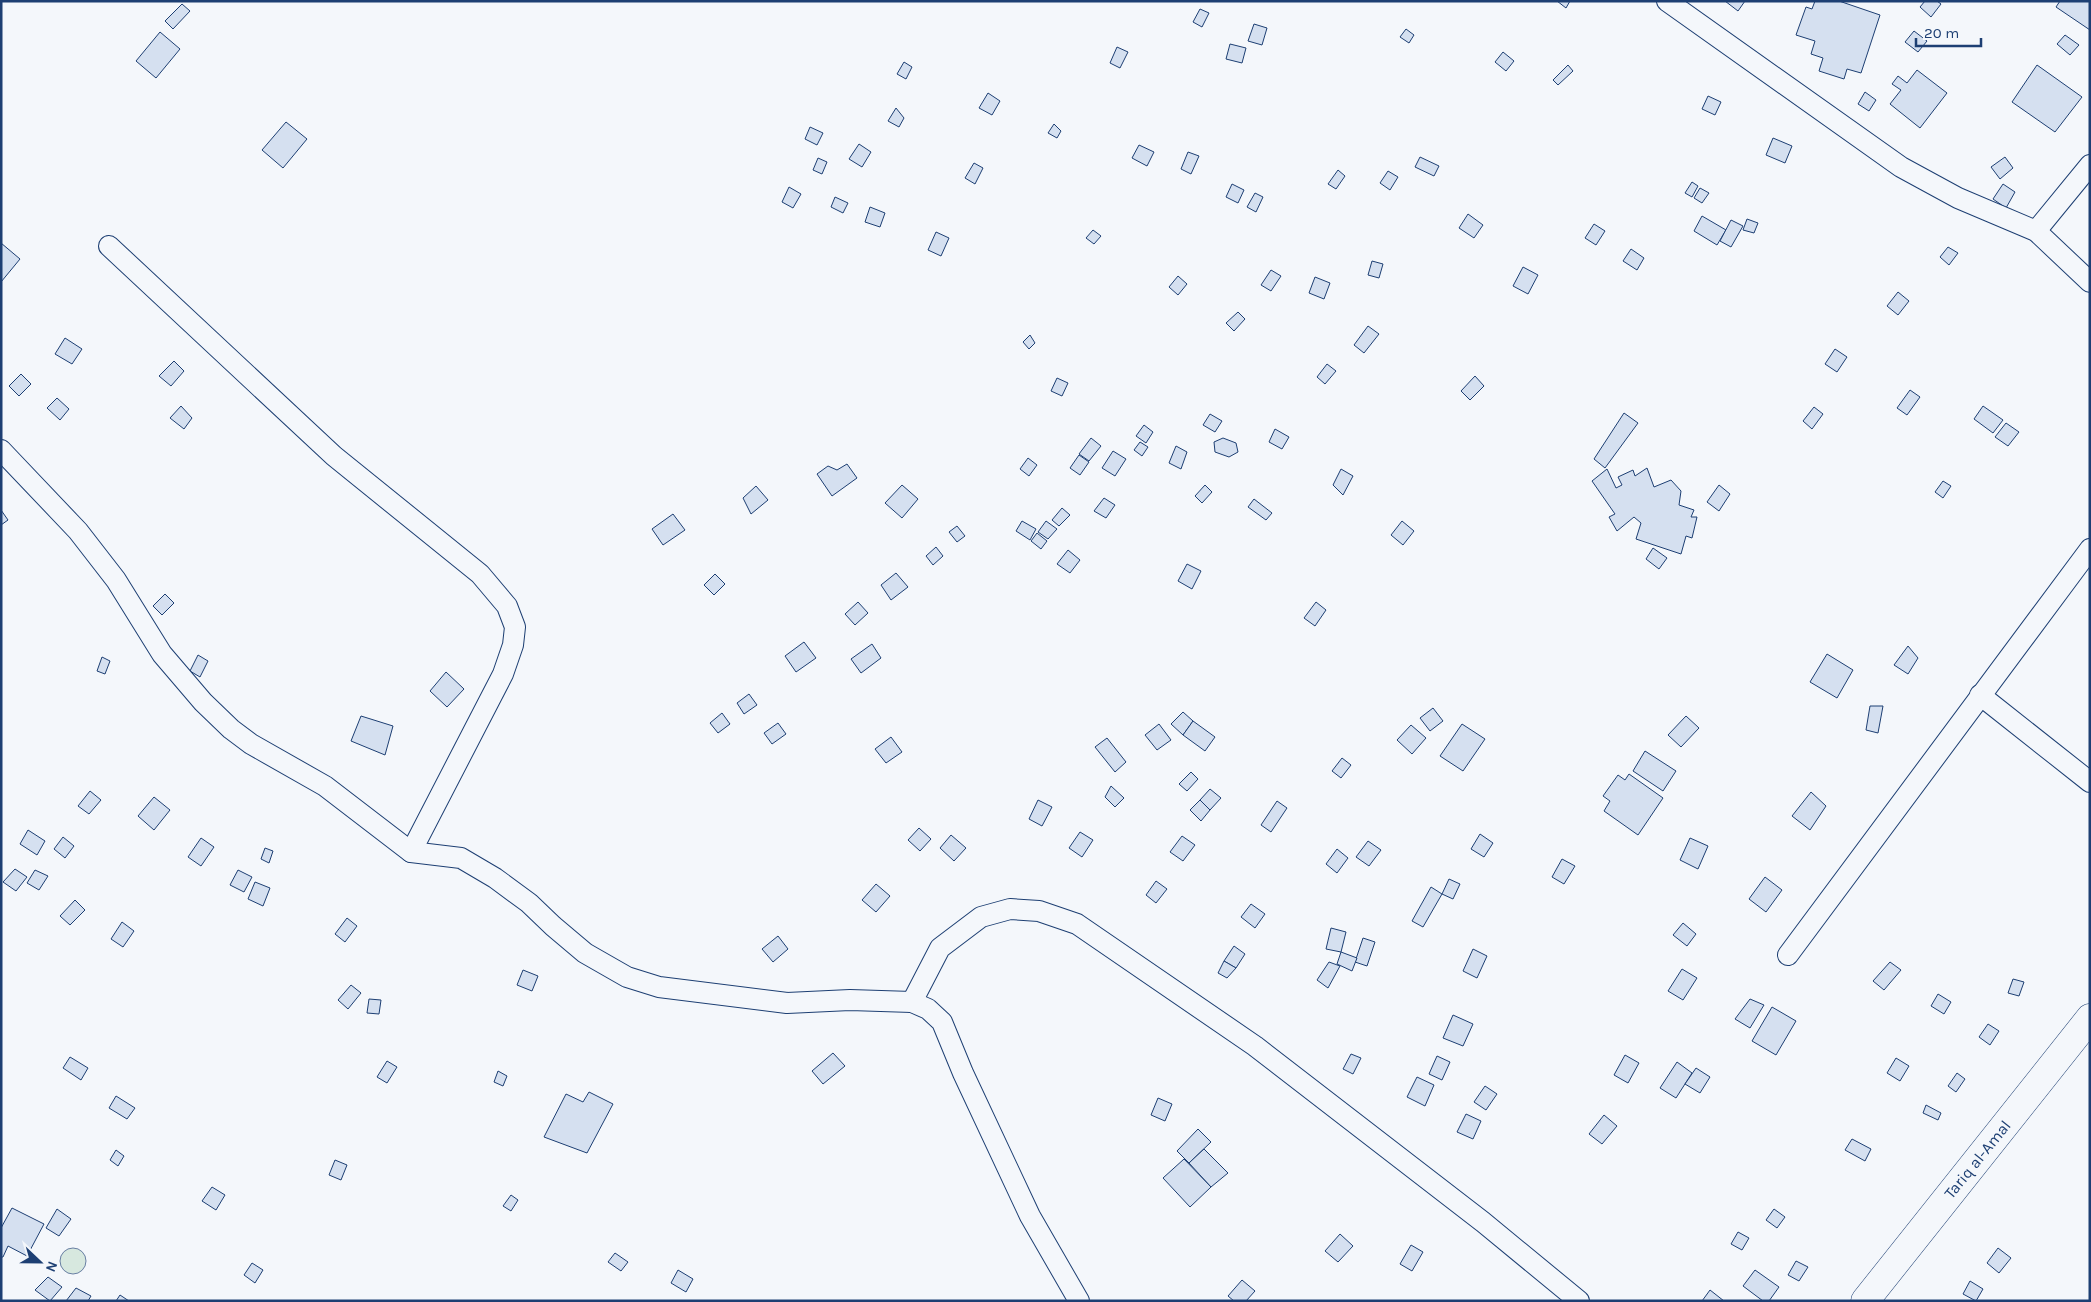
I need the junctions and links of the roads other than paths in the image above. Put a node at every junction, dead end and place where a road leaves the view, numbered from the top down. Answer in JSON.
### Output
{"nodes":[{"id":1,"x":1667,"y":1,"type":"edge"},
{"id":2,"x":2090,"y":164,"type":"edge"},
{"id":3,"x":2036,"y":232,"type":"junction"},
{"id":4,"x":109,"y":246,"type":"dead end"},
{"id":5,"x":2090,"y":282,"type":"edge"},
{"id":6,"x":1,"y":450,"type":"edge"},
{"id":7,"x":2090,"y":549,"type":"edge"},
{"id":8,"x":1980,"y":695,"type":"junction"},
{"id":9,"x":2090,"y":782,"type":"edge"},
{"id":10,"x":411,"y":852,"type":"junction"},
{"id":11,"x":1788,"y":955,"type":"dead end"},
{"id":12,"x":912,"y":1002,"type":"junction"},
{"id":13,"x":2089,"y":1021,"type":"edge"},
{"id":14,"x":1079,"y":1301,"type":"edge"},
{"id":15,"x":1579,"y":1301,"type":"edge"},
{"id":16,"x":1865,"y":1301,"type":"edge"}],
"edges":[{"from":1,"to":3,"type":"street"},
{"from":2,"to":3,"type":"street"},
{"from":3,"to":5,"type":"street"},
{"from":4,"to":10,"type":"street"},
{"from":6,"to":10,"type":"street"},
{"from":7,"to":8,"type":"street"},
{"from":8,"to":9,"type":"street"},
{"from":8,"to":11,"type":"street"},
{"from":10,"to":12,"type":"street"},
{"from":12,"to":14,"type":"street"},
{"from":12,"to":15,"type":"street"},
{"from":13,"to":16,"type":"highway","name":"Tariq al-Amal"}]}
